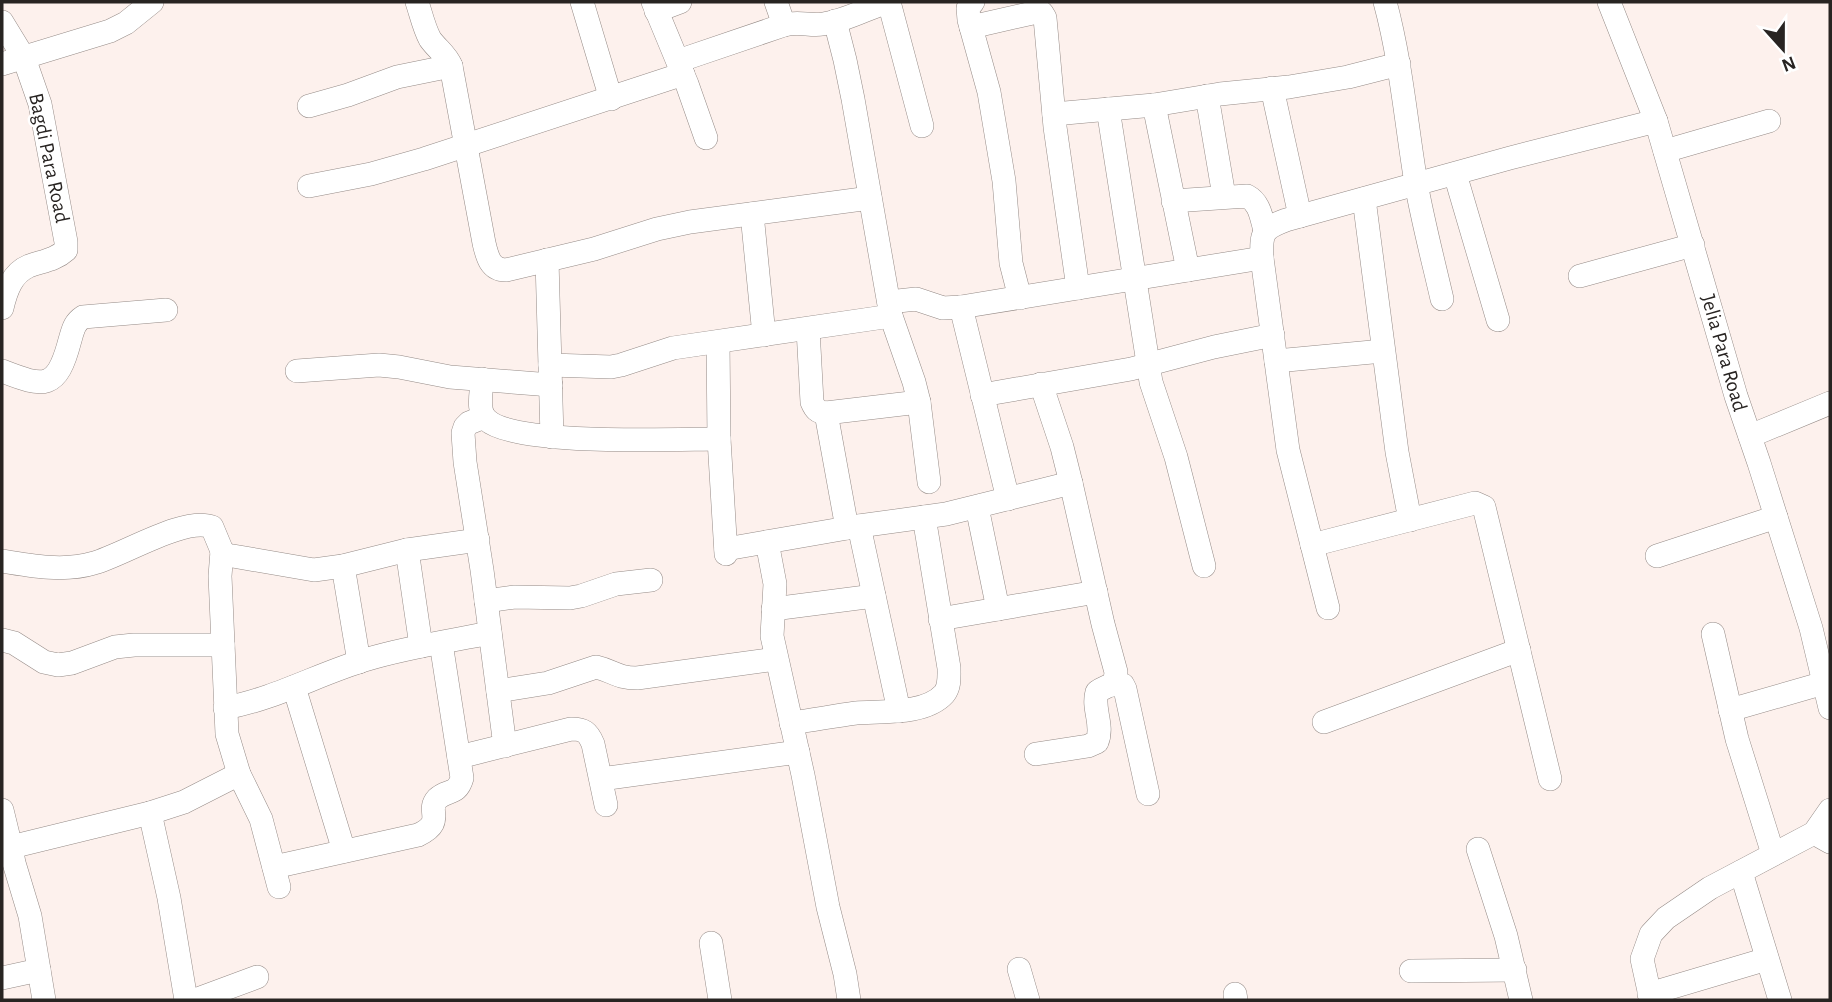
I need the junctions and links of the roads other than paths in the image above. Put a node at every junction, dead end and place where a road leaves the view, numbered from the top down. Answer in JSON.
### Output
{"nodes":[{"id":1,"x":152,"y":2,"type":"edge"},
{"id":2,"x":417,"y":2,"type":"edge"},
{"id":3,"x":582,"y":2,"type":"edge"},
{"id":4,"x":680,"y":2,"type":"edge"},
{"id":5,"x":776,"y":2,"type":"edge"},
{"id":6,"x":888,"y":2,"type":"edge"},
{"id":7,"x":973,"y":2,"type":"edge"},
{"id":8,"x":1385,"y":2,"type":"edge"},
{"id":9,"x":1609,"y":2,"type":"edge"},
{"id":10,"x":655,"y":6,"type":"edge"},
{"id":11,"x":858,"y":7,"type":"edge"},
{"id":12,"x":835,"y":21,"type":"junction"},
{"id":13,"x":2,"y":22,"type":"edge"},
{"id":14,"x":783,"y":24,"type":"junction"},
{"id":15,"x":971,"y":27,"type":"junction"},
{"id":16,"x":24,"y":58,"type":"junction"},
{"id":17,"x":2,"y":64,"type":"edge"},
{"id":18,"x":1399,"y":64,"type":"junction"},
{"id":19,"x":451,"y":66,"type":"junction"},
{"id":20,"x":680,"y":68,"type":"junction"},
{"id":21,"x":1272,"y":89,"type":"junction"},
{"id":22,"x":1207,"y":96,"type":"junction"},
{"id":23,"x":611,"y":99,"type":"junction"},
{"id":24,"x":1154,"y":105,"type":"junction"},
{"id":25,"x":309,"y":106,"type":"dead end"},
{"id":26,"x":1108,"y":109,"type":"junction"},
{"id":27,"x":1054,"y":114,"type":"junction"},
{"id":28,"x":1656,"y":121,"type":"junction"},
{"id":29,"x":1769,"y":121,"type":"dead end"},
{"id":30,"x":922,"y":126,"type":"dead end"},
{"id":31,"x":706,"y":138,"type":"dead end"},
{"id":32,"x":466,"y":144,"type":"junction"},
{"id":33,"x":1665,"y":151,"type":"junction"},
{"id":34,"x":1455,"y":174,"type":"junction"},
{"id":35,"x":1416,"y":185,"type":"junction"},
{"id":36,"x":309,"y":186,"type":"dead end"},
{"id":37,"x":1224,"y":196,"type":"junction"},
{"id":38,"x":870,"y":198,"type":"junction"},
{"id":39,"x":1364,"y":199,"type":"junction"},
{"id":40,"x":1173,"y":201,"type":"junction"},
{"id":41,"x":752,"y":214,"type":"junction"},
{"id":42,"x":1300,"y":216,"type":"junction"},
{"id":43,"x":1265,"y":230,"type":"junction"},
{"id":44,"x":1693,"y":245,"type":"junction"},
{"id":45,"x":1262,"y":258,"type":"junction"},
{"id":46,"x":547,"y":260,"type":"junction"},
{"id":47,"x":1188,"y":270,"type":"junction"},
{"id":48,"x":1580,"y":276,"type":"dead end"},
{"id":49,"x":1133,"y":279,"type":"junction"},
{"id":50,"x":1078,"y":288,"type":"junction"},
{"id":51,"x":1020,"y":298,"type":"junction"},
{"id":52,"x":1442,"y":299,"type":"dead end"},
{"id":53,"x":961,"y":307,"type":"junction"},
{"id":54,"x":2,"y":308,"type":"edge"},
{"id":55,"x":890,"y":309,"type":"junction"},
{"id":56,"x":166,"y":310,"type":"dead end"},
{"id":57,"x":1498,"y":320,"type":"dead end"},
{"id":58,"x":808,"y":328,"type":"junction"},
{"id":59,"x":764,"y":335,"type":"junction"},
{"id":60,"x":1273,"y":335,"type":"junction"},
{"id":61,"x":718,"y":342,"type":"junction"},
{"id":62,"x":1383,"y":351,"type":"junction"},
{"id":63,"x":1276,"y":361,"type":"junction"},
{"id":64,"x":1148,"y":366,"type":"junction"},
{"id":65,"x":2,"y":371,"type":"edge"},
{"id":66,"x":297,"y":371,"type":"dead end"},
{"id":67,"x":550,"y":375,"type":"junction"},
{"id":68,"x":482,"y":379,"type":"junction"},
{"id":69,"x":1041,"y":384,"type":"junction"},
{"id":70,"x":982,"y":395,"type":"junction"},
{"id":71,"x":919,"y":402,"type":"junction"},
{"id":72,"x":1830,"y":403,"type":"edge"},
{"id":73,"x":825,"y":413,"type":"junction"},
{"id":74,"x":484,"y":417,"type":"junction"},
{"id":75,"x":1749,"y":436,"type":"junction"},
{"id":76,"x":552,"y":437,"type":"junction"},
{"id":77,"x":719,"y":439,"type":"junction"},
{"id":78,"x":929,"y":482,"type":"dead end"},
{"id":79,"x":1071,"y":483,"type":"junction"},
{"id":80,"x":1008,"y":499,"type":"junction"},
{"id":81,"x":977,"y":507,"type":"junction"},
{"id":82,"x":923,"y":517,"type":"junction"},
{"id":83,"x":1776,"y":517,"type":"junction"},
{"id":84,"x":1410,"y":520,"type":"junction"},
{"id":85,"x":853,"y":527,"type":"junction"},
{"id":86,"x":478,"y":540,"type":"junction"},
{"id":87,"x":767,"y":542,"type":"junction"},
{"id":88,"x":1312,"y":545,"type":"junction"},
{"id":89,"x":407,"y":550,"type":"junction"},
{"id":90,"x":222,"y":551,"type":"junction"},
{"id":91,"x":1657,"y":556,"type":"dead end"},
{"id":92,"x":2,"y":561,"type":"edge"},
{"id":93,"x":343,"y":566,"type":"junction"},
{"id":94,"x":1204,"y":566,"type":"dead end"},
{"id":95,"x":651,"y":580,"type":"dead end"},
{"id":96,"x":1096,"y":592,"type":"junction"},
{"id":97,"x":874,"y":596,"type":"junction"},
{"id":98,"x":486,"y":601,"type":"junction"},
{"id":99,"x":1328,"y":608,"type":"dead end"},
{"id":100,"x":773,"y":609,"type":"junction"},
{"id":101,"x":998,"y":609,"type":"junction"},
{"id":102,"x":940,"y":619,"type":"junction"},
{"id":103,"x":490,"y":633,"type":"junction"},
{"id":104,"x":1713,"y":634,"type":"dead end"},
{"id":105,"x":2,"y":640,"type":"edge"},
{"id":106,"x":431,"y":644,"type":"junction"},
{"id":107,"x":223,"y":645,"type":"junction"},
{"id":108,"x":1823,"y":648,"type":"edge"},
{"id":109,"x":1519,"y":650,"type":"junction"},
{"id":110,"x":776,"y":659,"type":"junction"},
{"id":111,"x":359,"y":662,"type":"junction"},
{"id":112,"x":1824,"y":683,"type":"junction"},
{"id":113,"x":1112,"y":685,"type":"junction"},
{"id":114,"x":294,"y":687,"type":"junction"},
{"id":115,"x":498,"y":691,"type":"junction"},
{"id":116,"x":225,"y":708,"type":"junction"},
{"id":117,"x":1830,"y":708,"type":"edge"},
{"id":118,"x":899,"y":710,"type":"junction"},
{"id":119,"x":1730,"y":710,"type":"junction"},
{"id":120,"x":1324,"y":722,"type":"dead end"},
{"id":121,"x":791,"y":723,"type":"junction"},
{"id":122,"x":505,"y":746,"type":"junction"},
{"id":123,"x":798,"y":752,"type":"junction"},
{"id":124,"x":1036,"y":754,"type":"dead end"},
{"id":125,"x":459,"y":757,"type":"junction"},
{"id":126,"x":239,"y":774,"type":"junction"},
{"id":127,"x":601,"y":779,"type":"junction"},
{"id":128,"x":1550,"y":779,"type":"dead end"},
{"id":129,"x":1148,"y":794,"type":"dead end"},
{"id":130,"x":606,"y":805,"type":"dead end"},
{"id":131,"x":2,"y":810,"type":"edge"},
{"id":132,"x":1830,"y":810,"type":"edge"},
{"id":133,"x":150,"y":813,"type":"junction"},
{"id":134,"x":1822,"y":838,"type":"edge"},
{"id":135,"x":11,"y":847,"type":"junction"},
{"id":136,"x":1478,"y":849,"type":"dead end"},
{"id":137,"x":344,"y":851,"type":"junction"},
{"id":138,"x":1773,"y":854,"type":"junction"},
{"id":139,"x":1741,"y":873,"type":"junction"},
{"id":140,"x":711,"y":943,"type":"dead end"},
{"id":141,"x":1767,"y":959,"type":"junction"},
{"id":142,"x":1019,"y":968,"type":"dead end"},
{"id":143,"x":39,"y":970,"type":"junction"},
{"id":144,"x":1515,"y":970,"type":"junction"},
{"id":145,"x":1411,"y":971,"type":"dead end"},
{"id":146,"x":257,"y":977,"type":"dead end"},
{"id":147,"x":2,"y":978,"type":"edge"},
{"id":148,"x":1650,"y":997,"type":"edge"},
{"id":149,"x":44,"y":1000,"type":"edge"},
{"id":150,"x":186,"y":1000,"type":"edge"},
{"id":151,"x":195,"y":1000,"type":"edge"},
{"id":152,"x":720,"y":1000,"type":"edge"},
{"id":153,"x":849,"y":1000,"type":"edge"},
{"id":154,"x":1028,"y":1000,"type":"edge"},
{"id":155,"x":1521,"y":1000,"type":"edge"},
{"id":156,"x":1780,"y":1000,"type":"edge"}],
"edges":[{"from":1,"to":16,"type":"street"},
{"from":2,"to":19,"type":"street"},
{"from":3,"to":23,"type":"street"},
{"from":4,"to":10,"type":"street"},
{"from":5,"to":14,"type":"street"},
{"from":6,"to":11,"type":"street"},
{"from":6,"to":30,"type":"street"},
{"from":7,"to":15,"type":"street"},
{"from":8,"to":18,"type":"street"},
{"from":9,"to":28,"type":"street","name":"Jelia Para Road"},
{"from":10,"to":20,"type":"street"},
{"from":11,"to":12,"type":"street"},
{"from":12,"to":14,"type":"street"},
{"from":12,"to":38,"type":"street"},
{"from":13,"to":16,"type":"street","name":"Bagdi Para Road"},
{"from":14,"to":20,"type":"street"},
{"from":15,"to":27,"type":"street"},
{"from":15,"to":51,"type":"street"},
{"from":16,"to":17,"type":"street"},
{"from":16,"to":54,"type":"street","name":"Bagdi Para Road"},
{"from":18,"to":21,"type":"street"},
{"from":18,"to":35,"type":"street"},
{"from":19,"to":25,"type":"street"},
{"from":19,"to":32,"type":"street"},
{"from":20,"to":23,"type":"street"},
{"from":20,"to":31,"type":"street"},
{"from":21,"to":22,"type":"street"},
{"from":21,"to":42,"type":"street"},
{"from":22,"to":24,"type":"street"},
{"from":22,"to":37,"type":"street"},
{"from":23,"to":32,"type":"street"},
{"from":24,"to":26,"type":"street"},
{"from":24,"to":40,"type":"street"},
{"from":26,"to":27,"type":"street"},
{"from":26,"to":49,"type":"street"},
{"from":27,"to":50,"type":"street"},
{"from":28,"to":33,"type":"street","name":"Jelia Para Road"},
{"from":28,"to":34,"type":"street"},
{"from":29,"to":33,"type":"street"},
{"from":32,"to":36,"type":"street"},
{"from":32,"to":46,"type":"street"},
{"from":33,"to":44,"type":"street","name":"Jelia Para Road"},
{"from":34,"to":35,"type":"street"},
{"from":34,"to":57,"type":"street"},
{"from":35,"to":39,"type":"street"},
{"from":35,"to":52,"type":"street"},
{"from":37,"to":40,"type":"street"},
{"from":37,"to":43,"type":"street"},
{"from":38,"to":41,"type":"street"},
{"from":38,"to":55,"type":"street"},
{"from":39,"to":42,"type":"street"},
{"from":39,"to":62,"type":"street"},
{"from":40,"to":47,"type":"street"},
{"from":41,"to":46,"type":"street"},
{"from":41,"to":59,"type":"street"},
{"from":42,"to":43,"type":"street"},
{"from":43,"to":45,"type":"street"},
{"from":44,"to":48,"type":"street"},
{"from":44,"to":75,"type":"street","name":"Jelia Para Road"},
{"from":45,"to":47,"type":"street"},
{"from":45,"to":60,"type":"street"},
{"from":46,"to":67,"type":"street"},
{"from":47,"to":49,"type":"street"},
{"from":49,"to":50,"type":"street"},
{"from":49,"to":64,"type":"street"},
{"from":50,"to":51,"type":"street"},
{"from":51,"to":53,"type":"street"},
{"from":53,"to":55,"type":"street"},
{"from":53,"to":70,"type":"street"},
{"from":55,"to":58,"type":"street"},
{"from":55,"to":71,"type":"street"},
{"from":56,"to":65,"type":"street"},
{"from":58,"to":59,"type":"street"},
{"from":58,"to":73,"type":"street"},
{"from":59,"to":61,"type":"street"},
{"from":60,"to":63,"type":"street"},
{"from":60,"to":64,"type":"street"},
{"from":61,"to":67,"type":"street"},
{"from":61,"to":77,"type":"street"},
{"from":62,"to":63,"type":"street"},
{"from":62,"to":84,"type":"street"},
{"from":63,"to":88,"type":"street"},
{"from":64,"to":69,"type":"street"},
{"from":64,"to":94,"type":"street"},
{"from":66,"to":68,"type":"street"},
{"from":67,"to":68,"type":"street"},
{"from":67,"to":76,"type":"street"},
{"from":68,"to":74,"type":"street"},
{"from":69,"to":70,"type":"street"},
{"from":69,"to":79,"type":"street"},
{"from":70,"to":80,"type":"street"},
{"from":71,"to":73,"type":"street"},
{"from":71,"to":78,"type":"street"},
{"from":72,"to":75,"type":"street"},
{"from":73,"to":85,"type":"street"},
{"from":74,"to":76,"type":"street"},
{"from":74,"to":86,"type":"street"},
{"from":75,"to":83,"type":"street","name":"Jelia Para Road"},
{"from":76,"to":77,"type":"street"},
{"from":77,"to":87,"type":"street"},
{"from":79,"to":80,"type":"street"},
{"from":79,"to":96,"type":"street"},
{"from":80,"to":81,"type":"street"},
{"from":81,"to":82,"type":"street"},
{"from":81,"to":101,"type":"street"},
{"from":82,"to":85,"type":"street"},
{"from":82,"to":102,"type":"street"},
{"from":83,"to":91,"type":"street"},
{"from":83,"to":108,"type":"street","name":"Jelia Para Road"},
{"from":84,"to":88,"type":"street"},
{"from":84,"to":109,"type":"street"},
{"from":85,"to":87,"type":"street"},
{"from":85,"to":97,"type":"street"},
{"from":86,"to":89,"type":"street"},
{"from":86,"to":98,"type":"street"},
{"from":87,"to":100,"type":"street"},
{"from":88,"to":99,"type":"street"},
{"from":89,"to":93,"type":"street"},
{"from":89,"to":106,"type":"street"},
{"from":90,"to":92,"type":"street"},
{"from":90,"to":93,"type":"street"},
{"from":90,"to":107,"type":"street"},
{"from":93,"to":111,"type":"street"},
{"from":95,"to":98,"type":"street"},
{"from":96,"to":101,"type":"street"},
{"from":96,"to":113,"type":"street"},
{"from":97,"to":100,"type":"street"},
{"from":97,"to":118,"type":"street"},
{"from":98,"to":103,"type":"street"},
{"from":100,"to":110,"type":"street"},
{"from":101,"to":102,"type":"street"},
{"from":102,"to":118,"type":"street"},
{"from":103,"to":106,"type":"street"},
{"from":103,"to":115,"type":"street"},
{"from":104,"to":119,"type":"street"},
{"from":105,"to":107,"type":"street"},
{"from":106,"to":111,"type":"street"},
{"from":106,"to":125,"type":"street"},
{"from":107,"to":116,"type":"street"},
{"from":108,"to":112,"type":"street","name":"Jelia Para Road"},
{"from":109,"to":120,"type":"street"},
{"from":109,"to":128,"type":"street"},
{"from":110,"to":115,"type":"street"},
{"from":110,"to":121,"type":"street"},
{"from":111,"to":114,"type":"street"},
{"from":112,"to":117,"type":"street","name":"Jelia Para Road"},
{"from":112,"to":119,"type":"street"},
{"from":113,"to":124,"type":"street"},
{"from":113,"to":129,"type":"street"},
{"from":114,"to":116,"type":"street"},
{"from":114,"to":137,"type":"street"},
{"from":115,"to":122,"type":"street"},
{"from":116,"to":126,"type":"street"},
{"from":118,"to":121,"type":"street"},
{"from":119,"to":138,"type":"street"},
{"from":121,"to":123,"type":"street"},
{"from":122,"to":125,"type":"street"},
{"from":122,"to":127,"type":"street"},
{"from":123,"to":127,"type":"street"},
{"from":123,"to":153,"type":"street"},
{"from":125,"to":137,"type":"street"},
{"from":126,"to":133,"type":"street"},
{"from":126,"to":137,"type":"street"},
{"from":127,"to":130,"type":"street"},
{"from":131,"to":135,"type":"street"},
{"from":132,"to":134,"type":"street"},
{"from":133,"to":135,"type":"street"},
{"from":133,"to":150,"type":"street"},
{"from":134,"to":138,"type":"street"},
{"from":135,"to":143,"type":"street"},
{"from":136,"to":144,"type":"street"},
{"from":138,"to":139,"type":"street"},
{"from":139,"to":141,"type":"street"},
{"from":139,"to":148,"type":"street"},
{"from":140,"to":152,"type":"street"},
{"from":141,"to":148,"type":"street"},
{"from":141,"to":156,"type":"street"},
{"from":142,"to":154,"type":"street"},
{"from":143,"to":147,"type":"street"},
{"from":143,"to":149,"type":"street"},
{"from":144,"to":145,"type":"street"},
{"from":144,"to":155,"type":"street"},
{"from":146,"to":151,"type":"street"}]}
